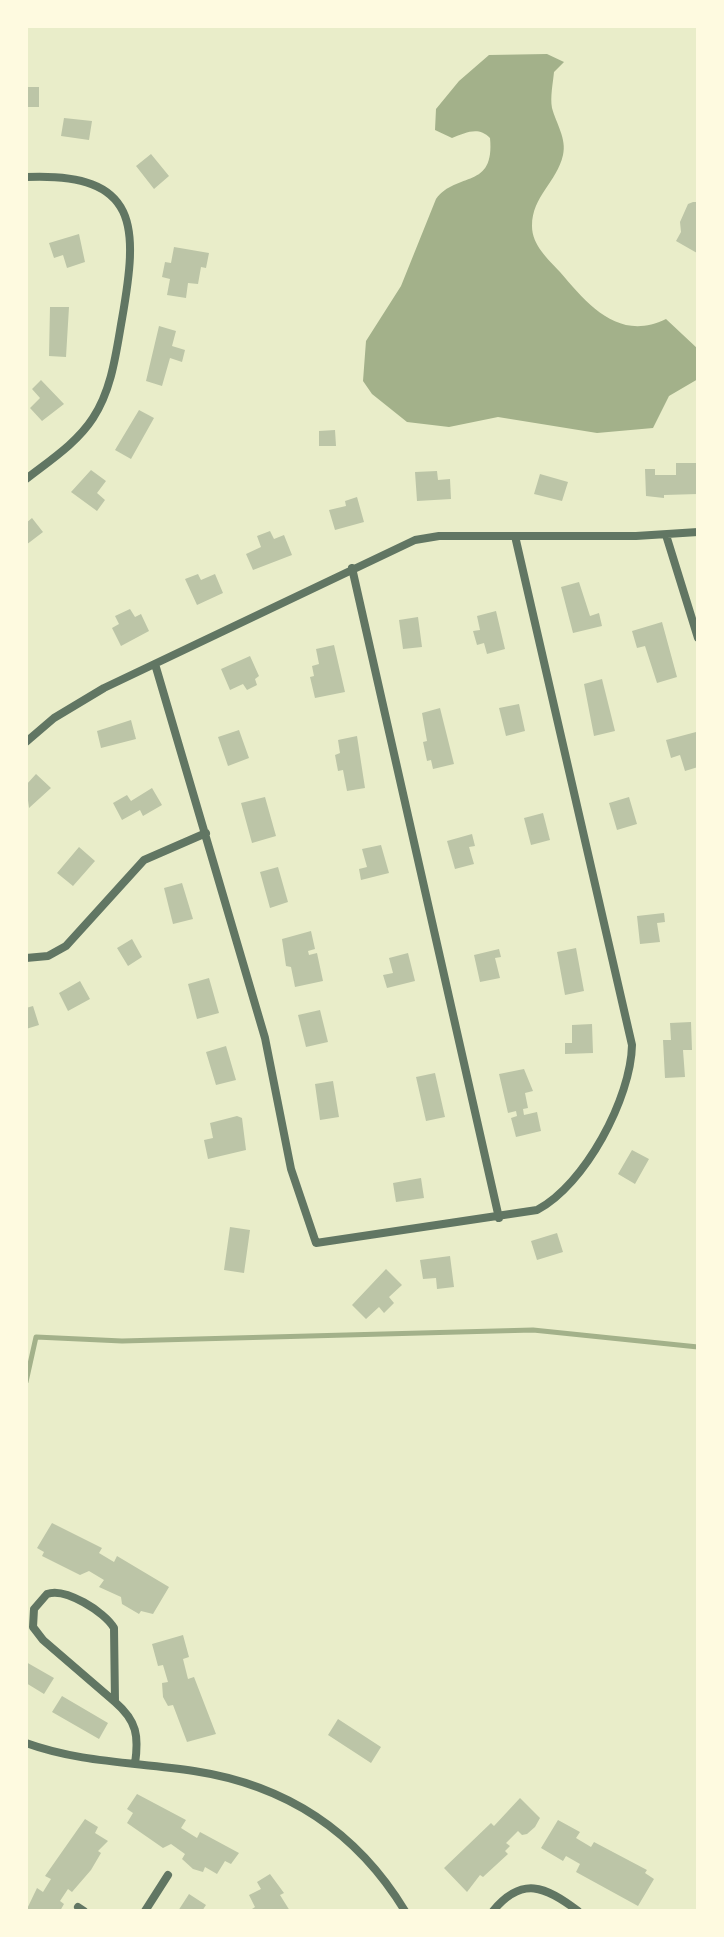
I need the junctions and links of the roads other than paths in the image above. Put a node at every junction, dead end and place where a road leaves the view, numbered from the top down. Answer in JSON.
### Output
{"nodes":[{"id":1,"x":26,"y":177,"type":"edge"},
{"id":2,"x":26,"y":479,"type":"edge"},
{"id":3,"x":698,"y":532,"type":"edge"},
{"id":4,"x":666,"y":535,"type":"junction"},
{"id":5,"x":515,"y":536,"type":"junction"},
{"id":6,"x":352,"y":568,"type":"junction"},
{"id":7,"x":698,"y":638,"type":"edge"},
{"id":8,"x":155,"y":664,"type":"junction"},
{"id":9,"x":26,"y":742,"type":"edge"},
{"id":10,"x":206,"y":833,"type":"junction"},
{"id":11,"x":26,"y":958,"type":"edge"},
{"id":12,"x":499,"y":1218,"type":"junction"},
{"id":13,"x":115,"y":1702,"type":"junction"},
{"id":14,"x":26,"y":1743,"type":"edge"},
{"id":15,"x":135,"y":1764,"type":"junction"},
{"id":16,"x":168,"y":1875,"type":"dead end"},
{"id":17,"x":145,"y":1911,"type":"edge"},
{"id":18,"x":405,"y":1911,"type":"edge"},
{"id":19,"x":493,"y":1911,"type":"edge"},
{"id":20,"x":578,"y":1911,"type":"edge"}],
"edges":[{"from":1,"to":2,"type":"street"},
{"from":3,"to":4,"type":"street"},
{"from":4,"to":5,"type":"street"},
{"from":4,"to":7,"type":"street"},
{"from":5,"to":6,"type":"street"},
{"from":5,"to":12,"type":"street"},
{"from":6,"to":8,"type":"street"},
{"from":6,"to":12,"type":"street"},
{"from":8,"to":9,"type":"street"},
{"from":8,"to":10,"type":"street"},
{"from":10,"to":11,"type":"street"},
{"from":10,"to":12,"type":"street"},
{"from":13,"to":13,"type":"street"},
{"from":13,"to":15,"type":"street"},
{"from":14,"to":15,"type":"street"},
{"from":15,"to":18,"type":"street"},
{"from":16,"to":17,"type":"street"},
{"from":19,"to":20,"type":"street"}]}
